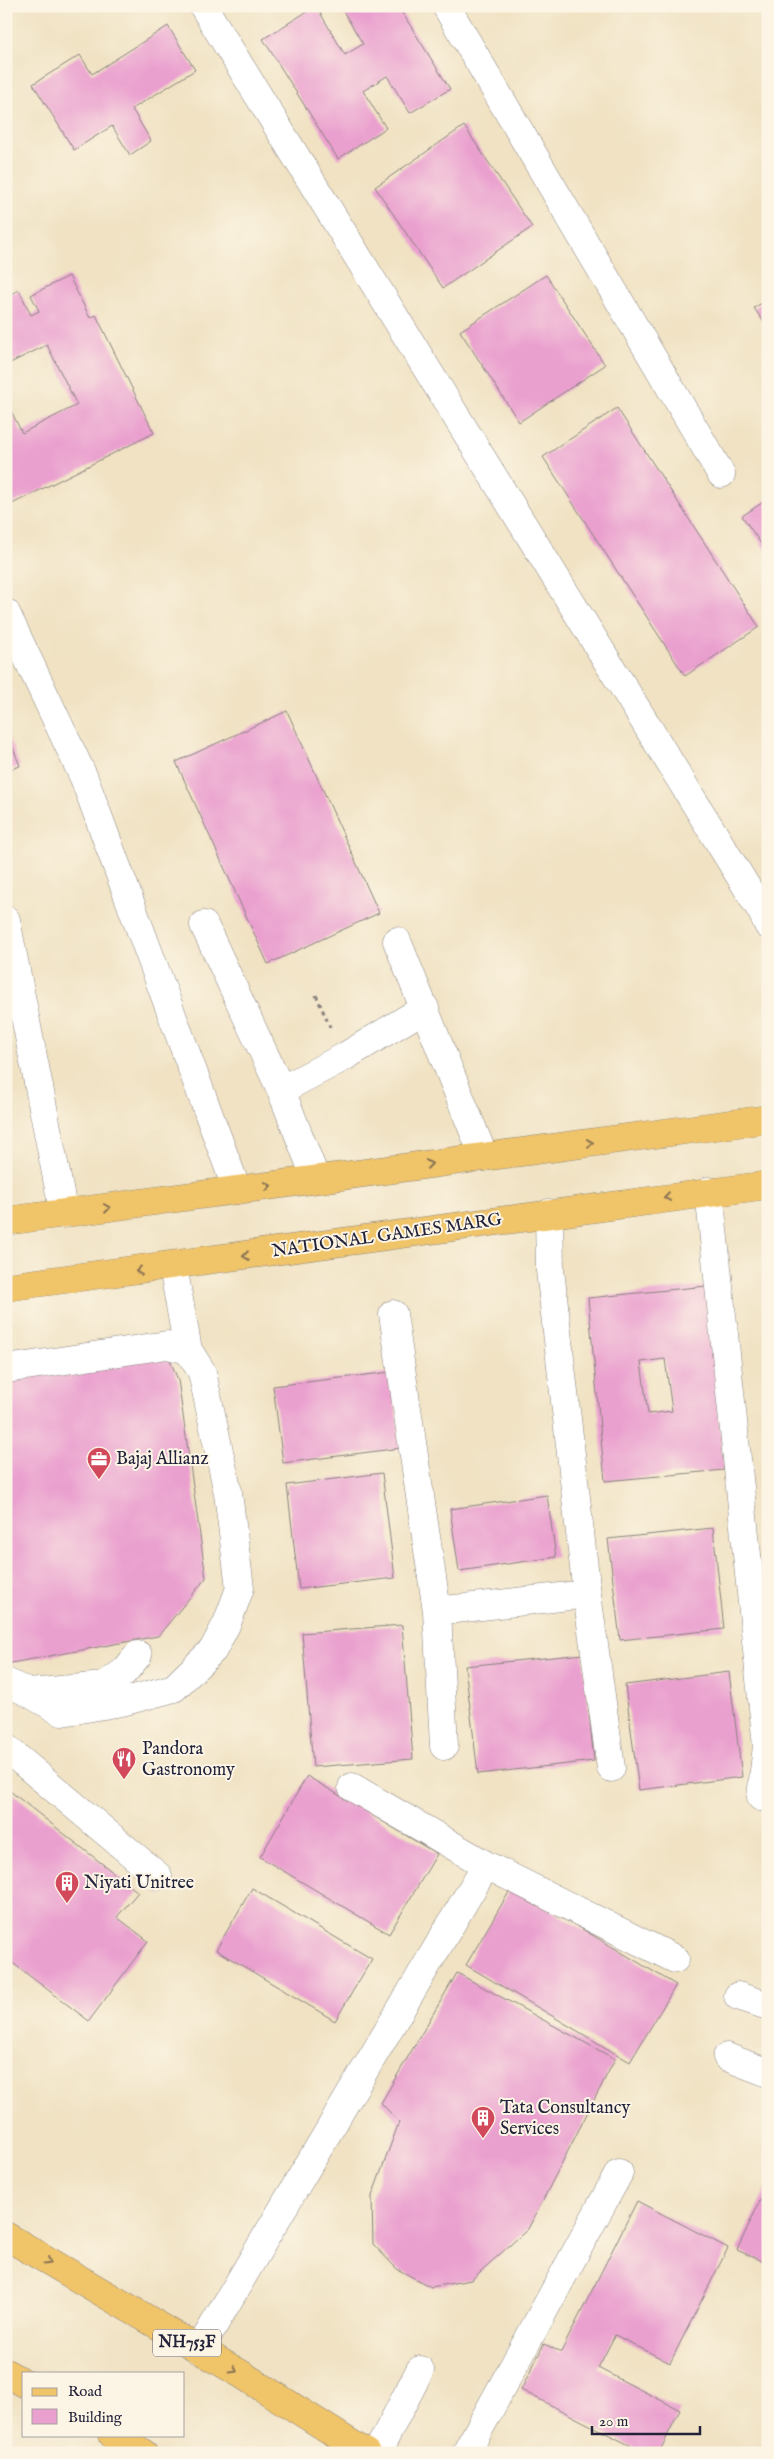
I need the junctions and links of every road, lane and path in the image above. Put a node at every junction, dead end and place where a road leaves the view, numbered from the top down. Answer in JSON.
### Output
{"nodes":[{"id":1,"x":203,"y":6,"type":"edge"},
{"id":2,"x":446,"y":6,"type":"edge"},
{"id":3,"x":720,"y":474,"type":"dead end"},
{"id":4,"x":6,"y":613,"type":"edge"},
{"id":5,"x":6,"y":920,"type":"edge"},
{"id":6,"x":768,"y":925,"type":"edge"},
{"id":7,"x":204,"y":926,"type":"dead end"},
{"id":8,"x":397,"y":941,"type":"dead end"},
{"id":9,"x":425,"y":1008,"type":"junction"},
{"id":10,"x":15,"y":1011,"type":"edge"},
{"id":11,"x":282,"y":1090,"type":"junction"},
{"id":12,"x":768,"y":1119,"type":"edge"},
{"id":13,"x":484,"y":1157,"type":"junction"},
{"id":14,"x":316,"y":1179,"type":"junction"},
{"id":15,"x":768,"y":1185,"type":"edge"},
{"id":16,"x":237,"y":1190,"type":"junction"},
{"id":17,"x":709,"y":1192,"type":"junction"},
{"id":18,"x":64,"y":1214,"type":"junction"},
{"id":19,"x":549,"y":1214,"type":"junction"},
{"id":20,"x":6,"y":1221,"type":"edge"},
{"id":21,"x":173,"y":1266,"type":"junction"},
{"id":22,"x":6,"y":1287,"type":"edge"},
{"id":23,"x":393,"y":1314,"type":"dead end"},
{"id":24,"x":188,"y":1350,"type":"junction"},
{"id":25,"x":6,"y":1369,"type":"edge"},
{"id":26,"x":587,"y":1594,"type":"junction"},
{"id":27,"x":437,"y":1611,"type":"junction"},
{"id":28,"x":138,"y":1655,"type":"dead end"},
{"id":29,"x":18,"y":1688,"type":"edge"},
{"id":30,"x":444,"y":1746,"type":"dead end"},
{"id":31,"x":6,"y":1748,"type":"edge"},
{"id":32,"x":611,"y":1768,"type":"dead end"},
{"id":33,"x":352,"y":1787,"type":"dead end"},
{"id":34,"x":761,"y":1797,"type":"dead end"},
{"id":35,"x":486,"y":1865,"type":"junction"},
{"id":36,"x":158,"y":1876,"type":"dead end"},
{"id":37,"x":675,"y":1959,"type":"dead end"},
{"id":38,"x":738,"y":1996,"type":"dead end"},
{"id":39,"x":768,"y":2006,"type":"edge"},
{"id":40,"x":727,"y":2057,"type":"dead end"},
{"id":41,"x":768,"y":2073,"type":"edge"},
{"id":42,"x":763,"y":2112,"type":"dead end"},
{"id":43,"x":768,"y":2114,"type":"edge"},
{"id":44,"x":620,"y":2173,"type":"dead end"},
{"id":45,"x":6,"y":2236,"type":"edge"},
{"id":46,"x":199,"y":2350,"type":"junction"},
{"id":47,"x":420,"y":2370,"type":"dead end"},
{"id":48,"x":6,"y":2373,"type":"edge"},
{"id":49,"x":22,"y":2382,"type":"edge"},
{"id":50,"x":115,"y":2436,"type":"edge"},
{"id":51,"x":142,"y":2453,"type":"edge"},
{"id":52,"x":366,"y":2453,"type":"edge"},
{"id":53,"x":377,"y":2453,"type":"edge"},
{"id":54,"x":466,"y":2453,"type":"edge"}],
"edges":[{"from":1,"to":6,"type":"street"},
{"from":2,"to":3,"type":"street"},
{"from":4,"to":16,"type":"street"},
{"from":5,"to":10,"type":"street"},
{"from":7,"to":11,"type":"street"},
{"from":8,"to":9,"type":"street"},
{"from":9,"to":11,"type":"street"},
{"from":9,"to":13,"type":"street"},
{"from":10,"to":18,"type":"street"},
{"from":11,"to":14,"type":"street"},
{"from":13,"to":12,"type":"main road","one_way":true},
{"from":14,"to":13,"type":"main road","one_way":true},
{"from":16,"to":14,"type":"main road","one_way":true},
{"from":15,"to":17,"type":"main road","name":"NATIONAL GAMES MARG"},
{"from":18,"to":16,"type":"main road","one_way":true},
{"from":17,"to":19,"type":"main road","name":"NATIONAL GAMES MARG","one_way":true},
{"from":17,"to":34,"type":"street"},
{"from":18,"to":20,"type":"main road"},
{"from":19,"to":21,"type":"main road","name":"NATIONAL GAMES MARG","one_way":true},
{"from":19,"to":26,"type":"street"},
{"from":21,"to":22,"type":"main road","name":"NATIONAL GAMES MARG","one_way":true},
{"from":21,"to":24,"type":"street"},
{"from":23,"to":27,"type":"street"},
{"from":24,"to":25,"type":"street"},
{"from":24,"to":29,"type":"street"},
{"from":26,"to":27,"type":"street"},
{"from":26,"to":32,"type":"street"},
{"from":27,"to":30,"type":"street"},
{"from":28,"to":29,"type":"street"},
{"from":31,"to":36,"type":"street"},
{"from":33,"to":35,"type":"street"},
{"from":35,"to":37,"type":"street"},
{"from":35,"to":46,"type":"street"},
{"from":38,"to":39,"type":"street"},
{"from":40,"to":41,"type":"street"},
{"from":42,"to":43,"type":"path"},
{"from":44,"to":54,"type":"street"},
{"from":45,"to":46,"type":"main road","number":"NH753F","one_way":true},
{"from":46,"to":52,"type":"main road","number":"NH753F","one_way":true},
{"from":47,"to":53,"type":"street"},
{"from":48,"to":49,"type":"main road"},
{"from":50,"to":51,"type":"main road"}]}
